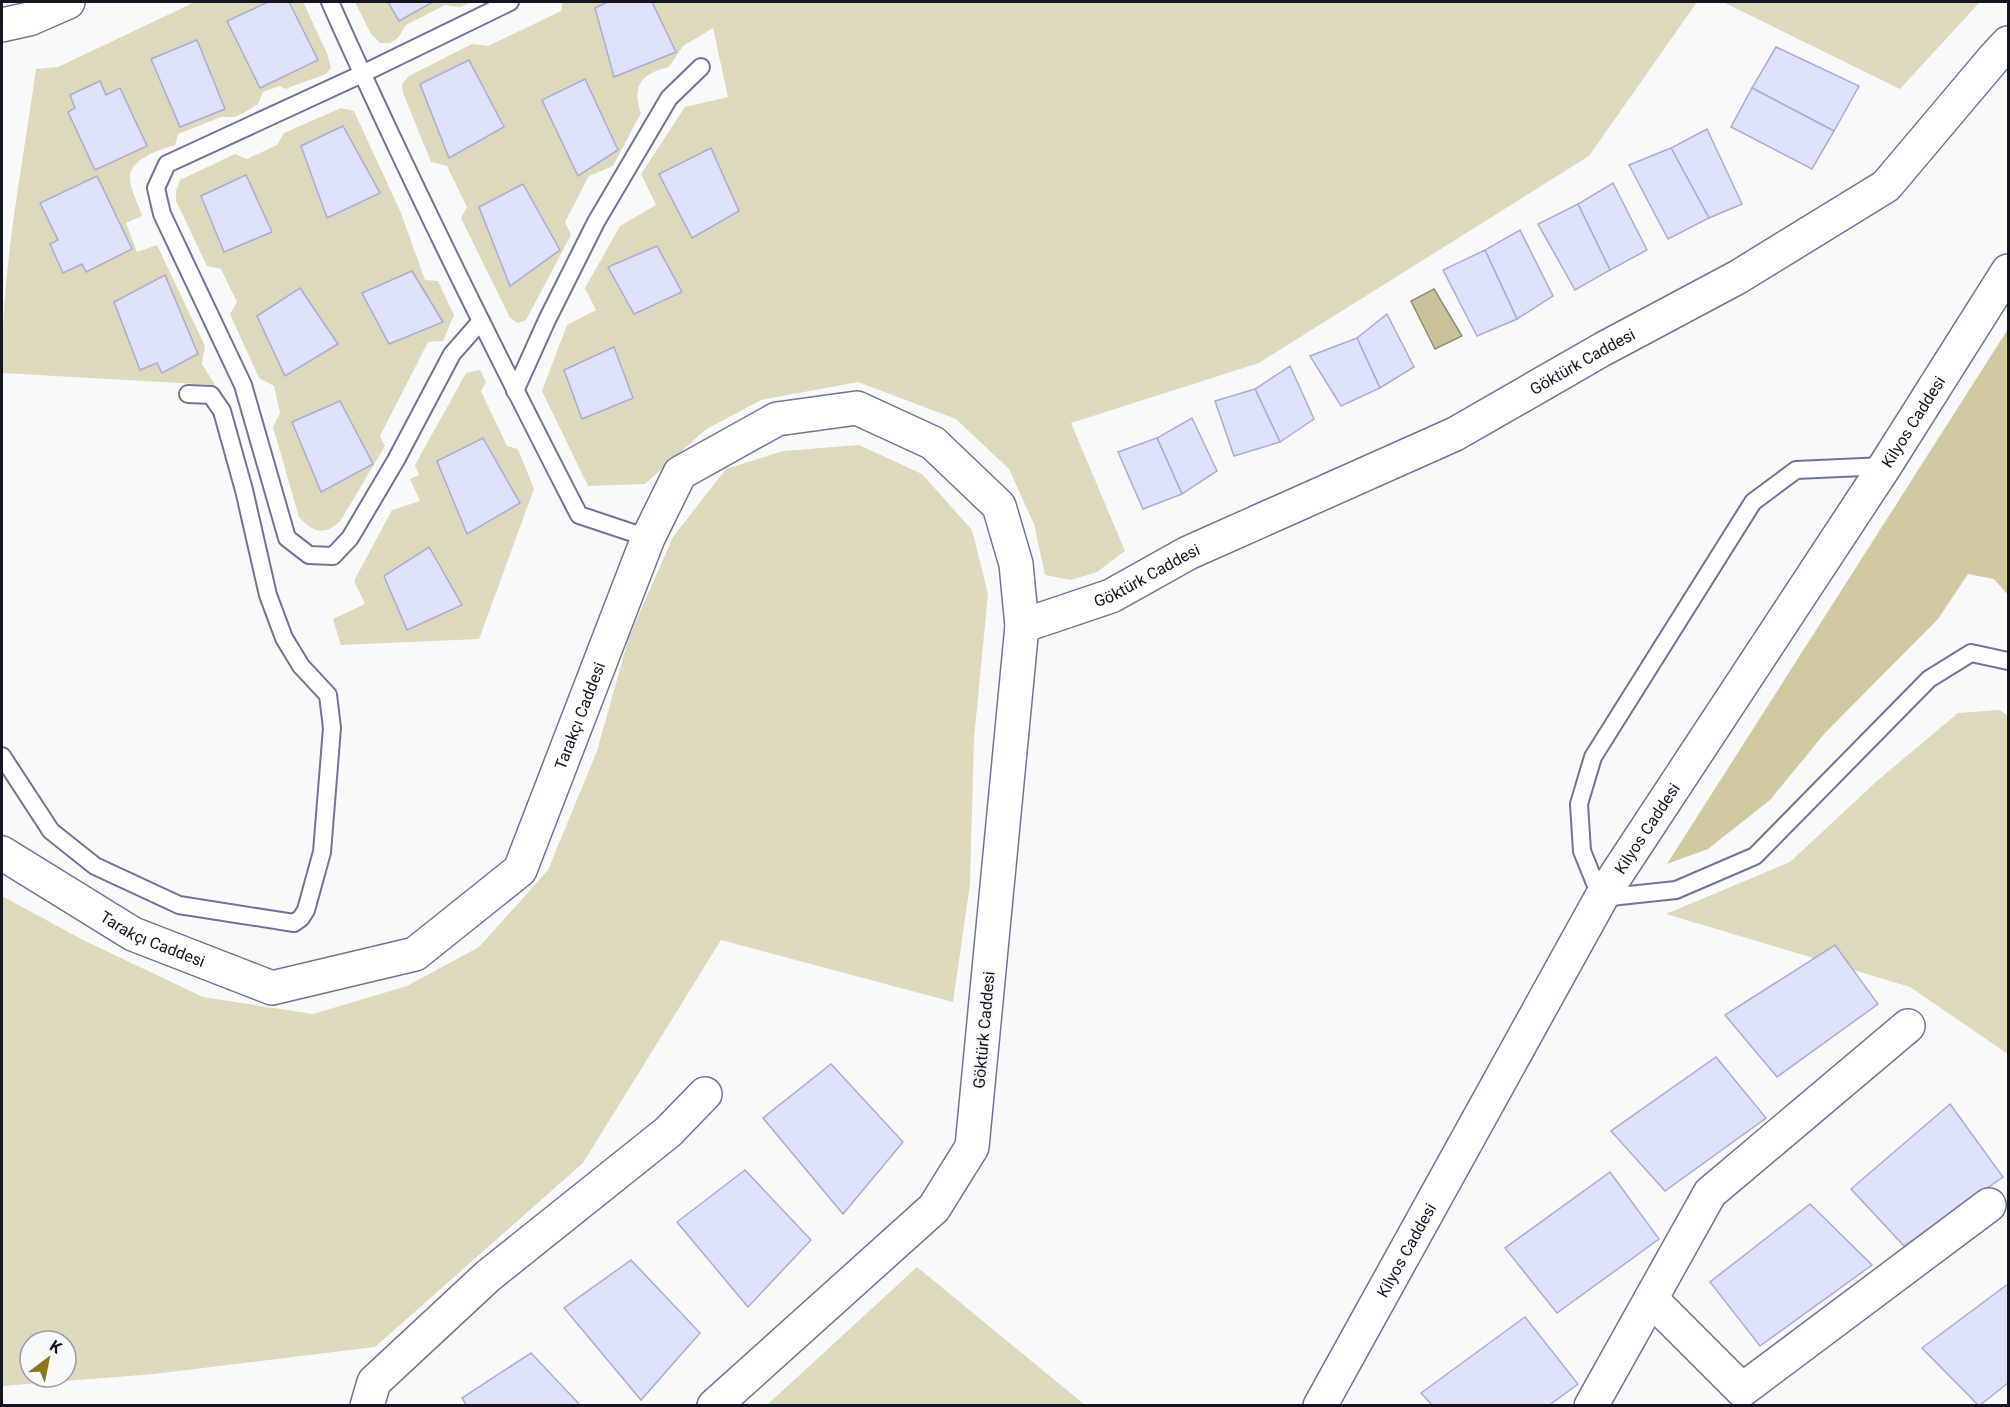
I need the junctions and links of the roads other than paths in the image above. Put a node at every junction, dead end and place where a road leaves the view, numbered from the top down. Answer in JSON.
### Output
{"nodes":[{"id":1,"x":68,"y":2,"type":"edge"},
{"id":2,"x":330,"y":2,"type":"edge"},
{"id":3,"x":510,"y":2,"type":"edge"},
{"id":4,"x":2,"y":25,"type":"edge"},
{"id":5,"x":2008,"y":43,"type":"edge"},
{"id":6,"x":701,"y":67,"type":"dead end"},
{"id":7,"x":362,"y":74,"type":"junction"},
{"id":8,"x":2008,"y":271,"type":"edge"},
{"id":9,"x":481,"y":321,"type":"junction"},
{"id":10,"x":515,"y":391,"type":"junction"},
{"id":11,"x":188,"y":394,"type":"dead end"},
{"id":12,"x":1885,"y":466,"type":"junction"},
{"id":13,"x":648,"y":538,"type":"junction"},
{"id":14,"x":1022,"y":626,"type":"junction"},
{"id":15,"x":2008,"y":660,"type":"edge"},
{"id":16,"x":2,"y":756,"type":"edge"},
{"id":17,"x":2,"y":853,"type":"edge"},
{"id":18,"x":1601,"y":898,"type":"junction"},
{"id":19,"x":1908,"y":1026,"type":"dead end"},
{"id":20,"x":705,"y":1094,"type":"dead end"},
{"id":21,"x":1989,"y":1205,"type":"dead end"},
{"id":22,"x":1651,"y":1299,"type":"junction"},
{"id":23,"x":367,"y":1406,"type":"edge"},
{"id":24,"x":714,"y":1406,"type":"edge"},
{"id":25,"x":1320,"y":1406,"type":"edge"},
{"id":26,"x":1591,"y":1406,"type":"edge"}],
"edges":[{"from":1,"to":4,"type":"street"},
{"from":2,"to":7,"type":"lane"},
{"from":3,"to":7,"type":"lane"},
{"from":5,"to":14,"type":"street","name":"Göktürk Caddesi"},
{"from":6,"to":10,"type":"lane"},
{"from":7,"to":9,"type":"lane"},
{"from":7,"to":9,"type":"lane"},
{"from":8,"to":12,"type":"street","name":"Kilyos Caddesi"},
{"from":9,"to":10,"type":"lane"},
{"from":10,"to":13,"type":"lane"},
{"from":11,"to":16,"type":"lane"},
{"from":12,"to":18,"type":"street","name":"Kilyos Caddesi"},
{"from":12,"to":18,"type":"lane"},
{"from":13,"to":14,"type":"street","name":"Tarakçı Caddesi"},
{"from":13,"to":17,"type":"street","name":"Tarakçı Caddesi"},
{"from":14,"to":24,"type":"street","name":"Göktürk Caddesi"},
{"from":15,"to":18,"type":"lane"},
{"from":18,"to":25,"type":"street","name":"Kilyos Caddesi"},
{"from":19,"to":22,"type":"street"},
{"from":20,"to":23,"type":"street"},
{"from":21,"to":22,"type":"street"},
{"from":22,"to":26,"type":"street"}]}
